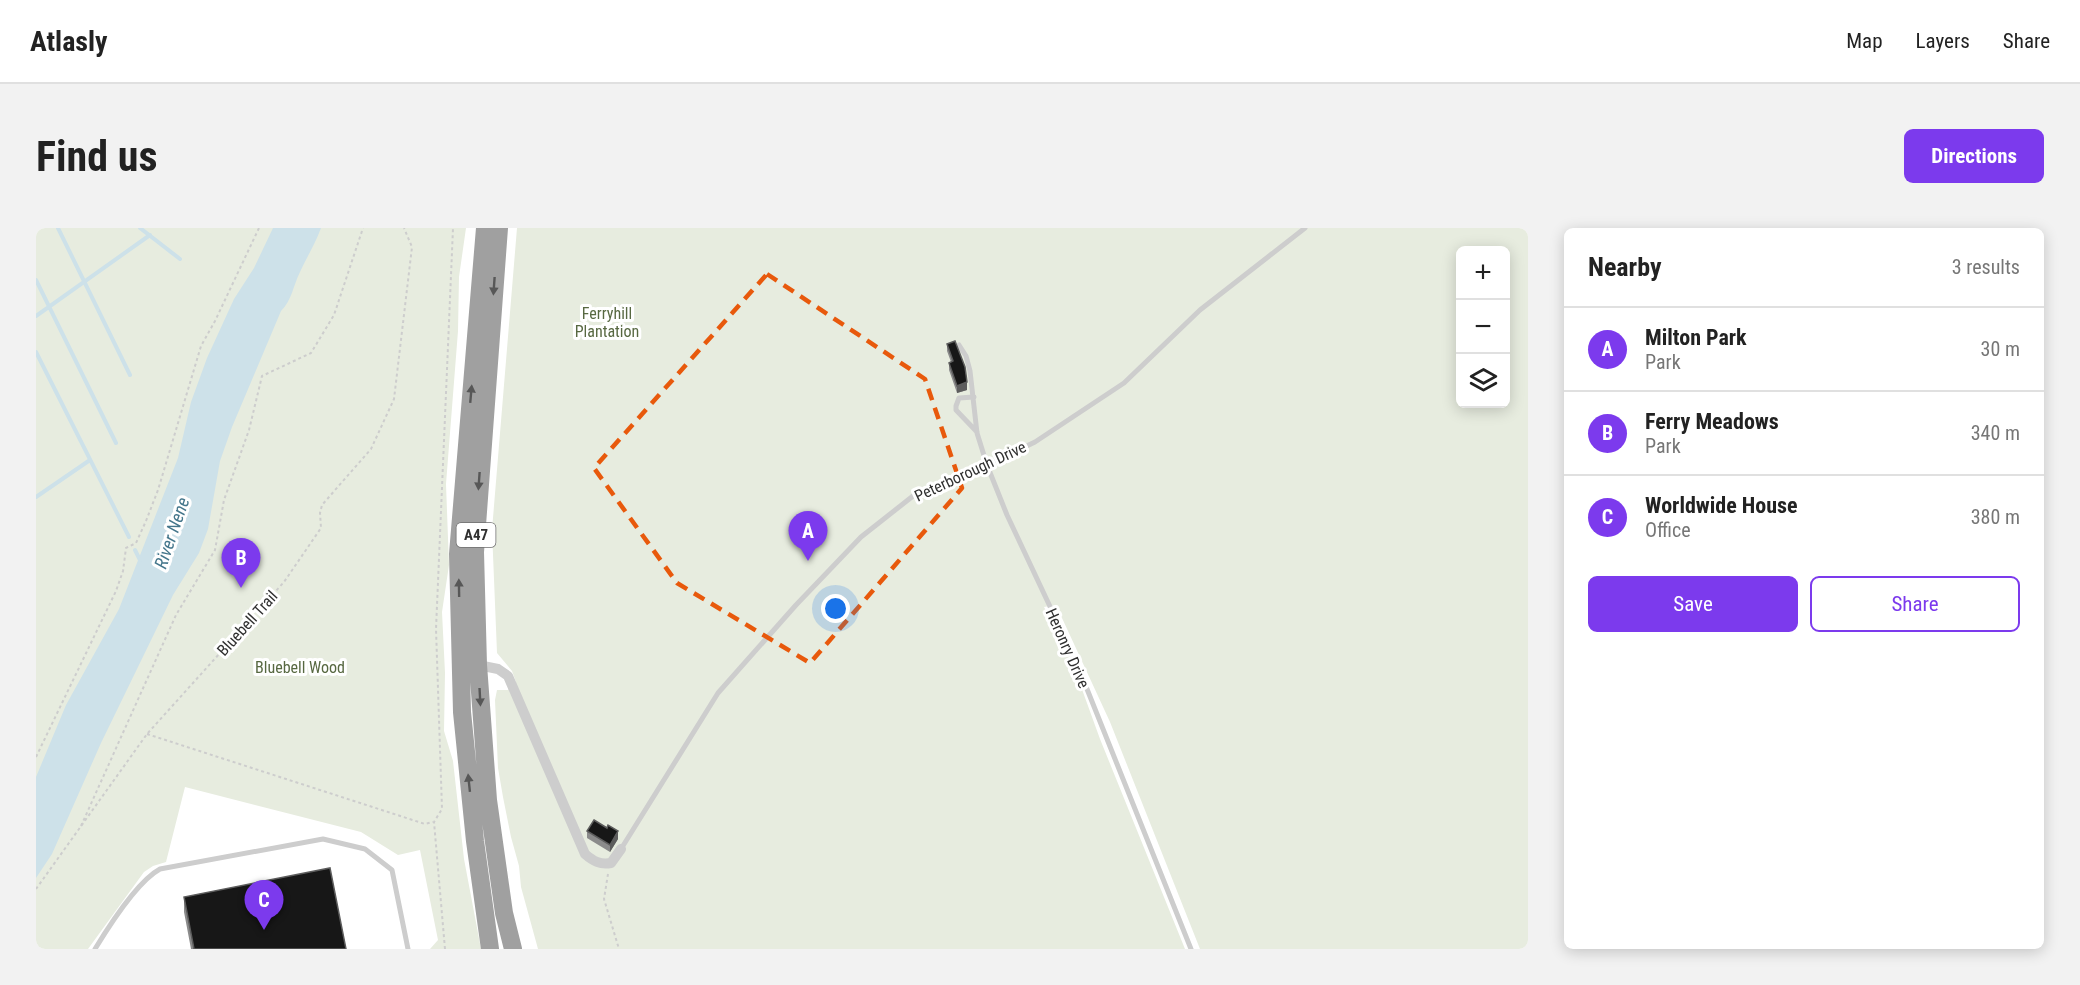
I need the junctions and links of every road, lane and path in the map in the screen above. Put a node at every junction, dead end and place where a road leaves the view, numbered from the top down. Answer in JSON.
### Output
{"nodes":[{"id":1,"x":259,"y":228,"type":"edge"},
{"id":2,"x":363,"y":228,"type":"edge"},
{"id":3,"x":404,"y":228,"type":"edge"},
{"id":4,"x":453,"y":228,"type":"edge"},
{"id":5,"x":484,"y":228,"type":"edge"},
{"id":6,"x":499,"y":228,"type":"edge"},
{"id":7,"x":1305,"y":228,"type":"edge"},
{"id":8,"x":959,"y":345,"type":"edge"},
{"id":9,"x":974,"y":397,"type":"junction"},
{"id":10,"x":977,"y":433,"type":"junction"},
{"id":11,"x":987,"y":465,"type":"junction"},
{"id":12,"x":478,"y":665,"type":"junction"},
{"id":13,"x":147,"y":734,"type":"junction"},
{"id":14,"x":36,"y":757,"type":"edge"},
{"id":15,"x":434,"y":822,"type":"junction"},
{"id":16,"x":77,"y":833,"type":"junction"},
{"id":17,"x":484,"y":841,"type":"junction"},
{"id":18,"x":621,"y":849,"type":"joint"},
{"id":19,"x":611,"y":863,"type":"junction"},
{"id":20,"x":36,"y":889,"type":"edge"},
{"id":21,"x":94,"y":949,"type":"edge"},
{"id":22,"x":408,"y":949,"type":"edge"},
{"id":23,"x":446,"y":949,"type":"edge"},
{"id":24,"x":490,"y":949,"type":"edge"},
{"id":25,"x":496,"y":949,"type":"edge"},
{"id":26,"x":513,"y":949,"type":"edge"},
{"id":27,"x":525,"y":949,"type":"edge"},
{"id":28,"x":619,"y":949,"type":"edge"},
{"id":29,"x":1191,"y":949,"type":"edge"}],
"edges":[{"from":1,"to":14,"type":"path"},
{"from":2,"to":16,"type":"path"},
{"from":3,"to":13,"type":"path","name":"Bluebell Trail"},
{"from":4,"to":15,"type":"path"},
{"from":17,"to":5,"type":"highway","number":"A47","one_way":true},
{"from":6,"to":12,"type":"highway","number":"A47","one_way":true},
{"from":7,"to":11,"type":"lane","name":"Peterborough Drive"},
{"from":8,"to":9,"type":"lane","name":"Heronry Drive"},
{"from":9,"to":10,"type":"lane","name":"Heronry Drive"},
{"from":9,"to":10,"type":"lane"},
{"from":10,"to":11,"type":"lane","name":"Heronry Drive"},
{"from":11,"to":18,"type":"lane","name":"Peterborough Drive"},
{"from":11,"to":29,"type":"lane","name":"Heronry Drive"},
{"from":12,"to":17,"type":"highway","number":"A47","one_way":true},
{"from":12,"to":19,"type":"street"},
{"from":13,"to":15,"type":"path"},
{"from":13,"to":16,"type":"path","name":"Bluebell Trail"},
{"from":15,"to":23,"type":"path"},
{"from":16,"to":20,"type":"path","name":"Bluebell Trail"},
{"from":17,"to":24,"type":"highway","number":"A47"},
{"from":17,"to":25,"type":"highway","number":"A47"},
{"from":17,"to":26,"type":"highway","number":"A47"},
{"from":17,"to":27,"type":"highway","number":"A47"},
{"from":18,"to":19,"type":"street"},
{"from":19,"to":28,"type":"path"},
{"from":21,"to":22,"type":"lane"}]}
